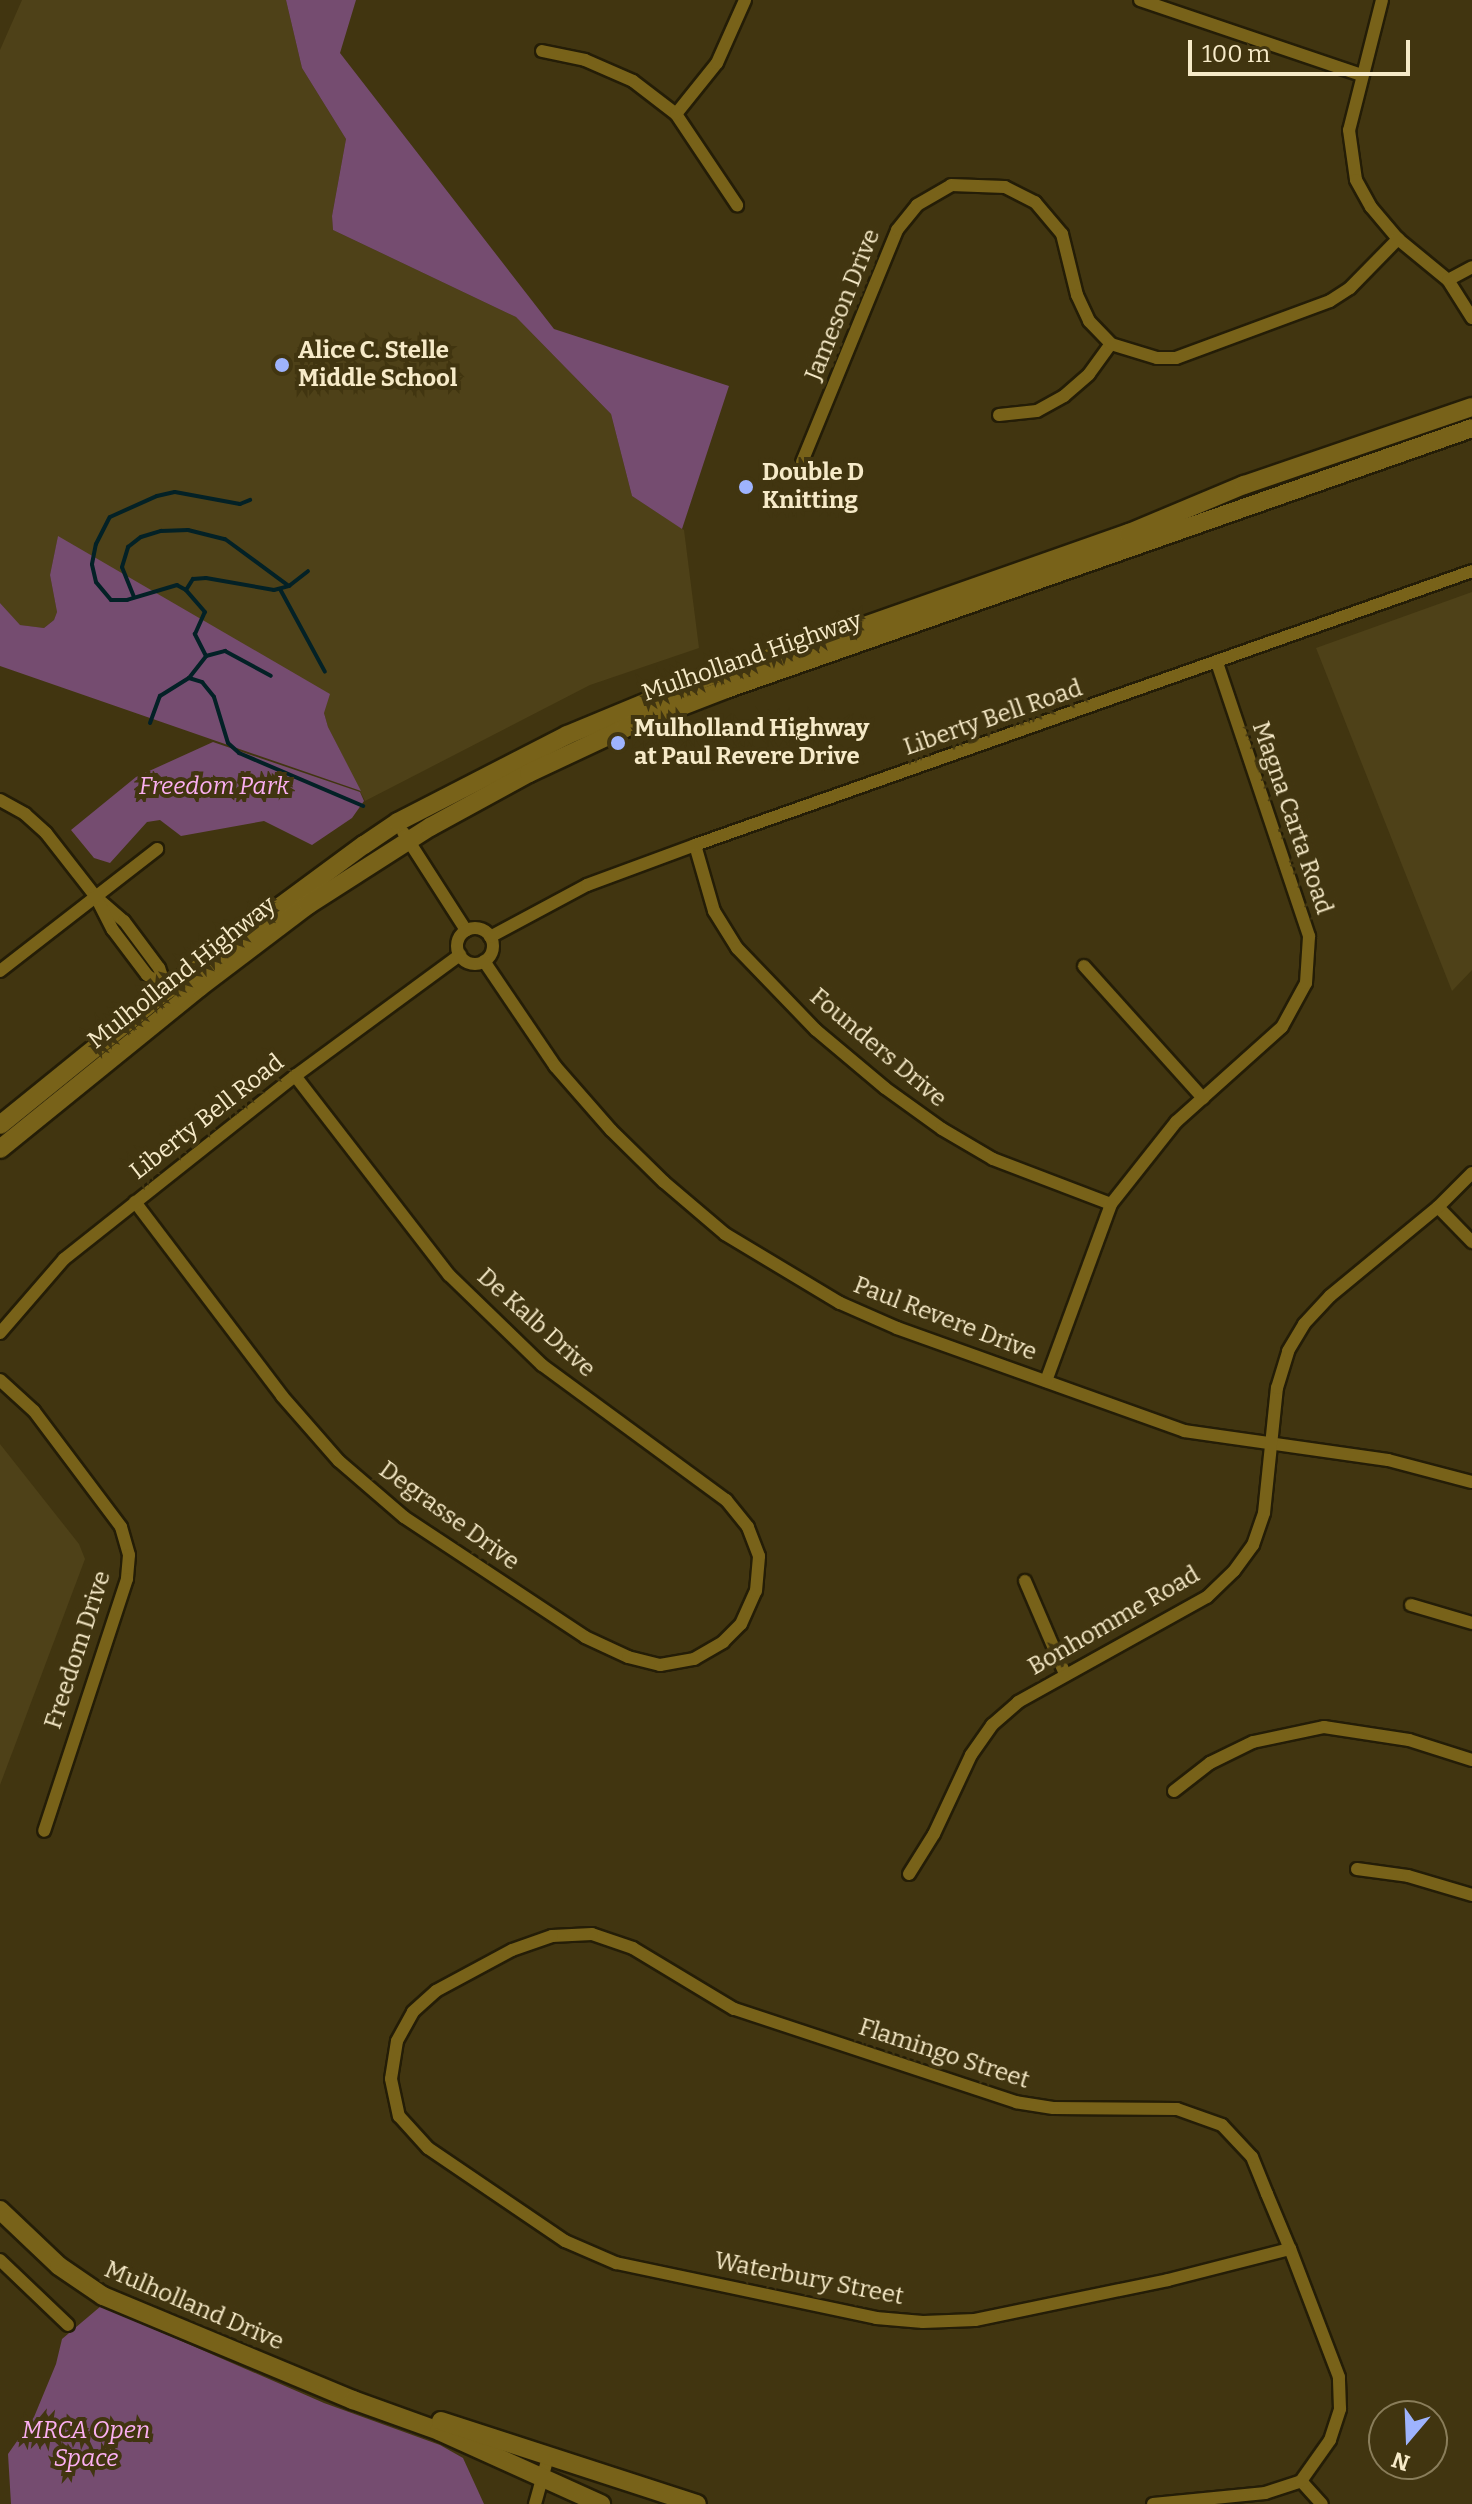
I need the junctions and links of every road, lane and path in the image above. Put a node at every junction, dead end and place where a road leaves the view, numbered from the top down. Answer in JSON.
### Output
{"nodes":[{"id":1,"x":745,"y":0,"type":"edge"},
{"id":2,"x":1140,"y":0,"type":"edge"},
{"id":3,"x":1382,"y":0,"type":"edge"},
{"id":4,"x":542,"y":51,"type":"dead end"},
{"id":5,"x":1361,"y":75,"type":"junction"},
{"id":6,"x":676,"y":114,"type":"junction"},
{"id":7,"x":737,"y":205,"type":"dead end"},
{"id":8,"x":1398,"y":239,"type":"junction"},
{"id":9,"x":1472,"y":267,"type":"edge"},
{"id":10,"x":1448,"y":280,"type":"junction"},
{"id":11,"x":1472,"y":318,"type":"edge"},
{"id":12,"x":1111,"y":344,"type":"junction"},
{"id":13,"x":1472,"y":407,"type":"edge"},
{"id":14,"x":999,"y":415,"type":"dead end"},
{"id":15,"x":1472,"y":428,"type":"edge"},
{"id":16,"x":802,"y":462,"type":"dead end"},
{"id":17,"x":1472,"y":571,"type":"edge"},
{"id":18,"x":1217,"y":663,"type":"junction"},
{"id":19,"x":0,"y":800,"type":"edge"},
{"id":20,"x":406,"y":837,"type":"junction"},
{"id":21,"x":695,"y":845,"type":"junction"},
{"id":22,"x":157,"y":849,"type":"dead end"},
{"id":23,"x":96,"y":897,"type":"junction"},
{"id":24,"x":466,"y":930,"type":"junction"},
{"id":25,"x":490,"y":937,"type":"junction"},
{"id":26,"x":460,"y":955,"type":"junction"},
{"id":27,"x":484,"y":961,"type":"junction"},
{"id":28,"x":1084,"y":966,"type":"dead end"},
{"id":29,"x":0,"y":971,"type":"edge"},
{"id":30,"x":172,"y":997,"type":"junction"},
{"id":31,"x":295,"y":1076,"type":"junction"},
{"id":32,"x":1203,"y":1098,"type":"junction"},
{"id":33,"x":0,"y":1125,"type":"edge"},
{"id":34,"x":0,"y":1149,"type":"edge"},
{"id":35,"x":1472,"y":1173,"type":"edge"},
{"id":36,"x":135,"y":1202,"type":"junction"},
{"id":37,"x":1111,"y":1204,"type":"junction"},
{"id":38,"x":1438,"y":1207,"type":"junction"},
{"id":39,"x":1472,"y":1242,"type":"edge"},
{"id":40,"x":0,"y":1333,"type":"edge"},
{"id":41,"x":0,"y":1380,"type":"edge"},
{"id":42,"x":1046,"y":1381,"type":"junction"},
{"id":43,"x":1272,"y":1445,"type":"junction"},
{"id":44,"x":1472,"y":1482,"type":"edge"},
{"id":45,"x":1025,"y":1581,"type":"dead end"},
{"id":46,"x":1411,"y":1605,"type":"dead end"},
{"id":47,"x":1472,"y":1623,"type":"edge"},
{"id":48,"x":741,"y":1624,"type":"joint"},
{"id":49,"x":1065,"y":1674,"type":"junction"},
{"id":50,"x":1472,"y":1760,"type":"edge"},
{"id":51,"x":1174,"y":1791,"type":"dead end"},
{"id":52,"x":44,"y":1831,"type":"dead end"},
{"id":53,"x":1357,"y":1869,"type":"dead end"},
{"id":54,"x":909,"y":1874,"type":"dead end"},
{"id":55,"x":1472,"y":1895,"type":"edge"},
{"id":56,"x":391,"y":2079,"type":"joint"},
{"id":57,"x":0,"y":2210,"type":"edge"},
{"id":58,"x":1290,"y":2249,"type":"junction"},
{"id":59,"x":0,"y":2260,"type":"edge"},
{"id":60,"x":68,"y":2325,"type":"dead end"},
{"id":61,"x":346,"y":2394,"type":"junction"},
{"id":62,"x":548,"y":2457,"type":"junction"},
{"id":63,"x":542,"y":2478,"type":"junction"},
{"id":64,"x":1301,"y":2481,"type":"junction"},
{"id":65,"x":535,"y":2504,"type":"edge"},
{"id":66,"x":601,"y":2504,"type":"edge"},
{"id":67,"x":697,"y":2504,"type":"edge"},
{"id":68,"x":1153,"y":2504,"type":"edge"},
{"id":69,"x":1322,"y":2504,"type":"edge"}],
"edges":[{"from":1,"to":6,"type":"street"},
{"from":2,"to":5,"type":"street"},
{"from":3,"to":5,"type":"street"},
{"from":4,"to":6,"type":"street"},
{"from":5,"to":8,"type":"street"},
{"from":6,"to":7,"type":"street"},
{"from":8,"to":10,"type":"street"},
{"from":8,"to":12,"type":"street"},
{"from":9,"to":10,"type":"street"},
{"from":10,"to":11,"type":"street"},
{"from":12,"to":14,"type":"street"},
{"from":12,"to":16,"type":"street","name":"Jameson Drive"},
{"from":13,"to":30,"type":"main road","name":"Mulholland Highway"},
{"from":15,"to":20,"type":"main road","name":"Mulholland Highway"},
{"from":17,"to":18,"type":"street","name":"Liberty Bell Road"},
{"from":18,"to":21,"type":"street","name":"Liberty Bell Road"},
{"from":18,"to":32,"type":"street","name":"Magna Carta Road"},
{"from":19,"to":23,"type":"street"},
{"from":20,"to":24,"type":"street"},
{"from":20,"to":30,"type":"main road","name":"Mulholland Highway"},
{"from":21,"to":25,"type":"street","name":"Liberty Bell Road"},
{"from":21,"to":37,"type":"street","name":"Founders Drive"},
{"from":22,"to":23,"type":"street"},
{"from":23,"to":29,"type":"street"},
{"from":23,"to":30,"type":"street"},
{"from":24,"to":25,"type":"street"},
{"from":24,"to":26,"type":"street"},
{"from":25,"to":27,"type":"street"},
{"from":26,"to":27,"type":"street"},
{"from":26,"to":31,"type":"street","name":"Liberty Bell Road"},
{"from":27,"to":42,"type":"street","name":"Paul Revere Drive"},
{"from":28,"to":32,"type":"street"},
{"from":30,"to":33,"type":"main road","name":"Mulholland Highway"},
{"from":30,"to":34,"type":"main road","name":"Mulholland Highway"},
{"from":31,"to":36,"type":"street","name":"Liberty Bell Road"},
{"from":31,"to":48,"type":"street","name":"De Kalb Drive"},
{"from":32,"to":37,"type":"street","name":"Magna Carta Road"},
{"from":35,"to":38,"type":"street","name":"Bonhomme Road"},
{"from":36,"to":40,"type":"street","name":"Liberty Bell Road"},
{"from":36,"to":48,"type":"street","name":"Degrasse Drive"},
{"from":37,"to":42,"type":"street","name":"Magna Carta Road"},
{"from":38,"to":39,"type":"street"},
{"from":38,"to":43,"type":"street","name":"Bonhomme Road"},
{"from":41,"to":52,"type":"street","name":"Freedom Drive"},
{"from":42,"to":43,"type":"street","name":"Paul Revere Drive"},
{"from":43,"to":44,"type":"street","name":"Paul Revere Drive"},
{"from":43,"to":49,"type":"street","name":"Bonhomme Road"},
{"from":45,"to":49,"type":"street"},
{"from":46,"to":47,"type":"street"},
{"from":49,"to":54,"type":"street","name":"Bonhomme Road"},
{"from":50,"to":51,"type":"street"},
{"from":53,"to":55,"type":"street"},
{"from":56,"to":58,"type":"street","name":"Waterbury Street"},
{"from":56,"to":58,"type":"street","name":"Flamingo Street"},
{"from":57,"to":61,"type":"main road","name":"Mulholland Drive"},
{"from":58,"to":64,"type":"street","name":"Flamingo Street"},
{"from":59,"to":60,"type":"street"},
{"from":61,"to":62,"type":"main road","name":"Mulholland Drive"},
{"from":61,"to":63,"type":"main road","name":"Mulholland Drive"},
{"from":62,"to":63,"type":"street"},
{"from":62,"to":67,"type":"main road","name":"Mulholland Drive"},
{"from":63,"to":65,"type":"street"},
{"from":63,"to":66,"type":"main road","name":"Mulholland Drive"},
{"from":64,"to":68,"type":"street"},
{"from":64,"to":69,"type":"street"}]}
